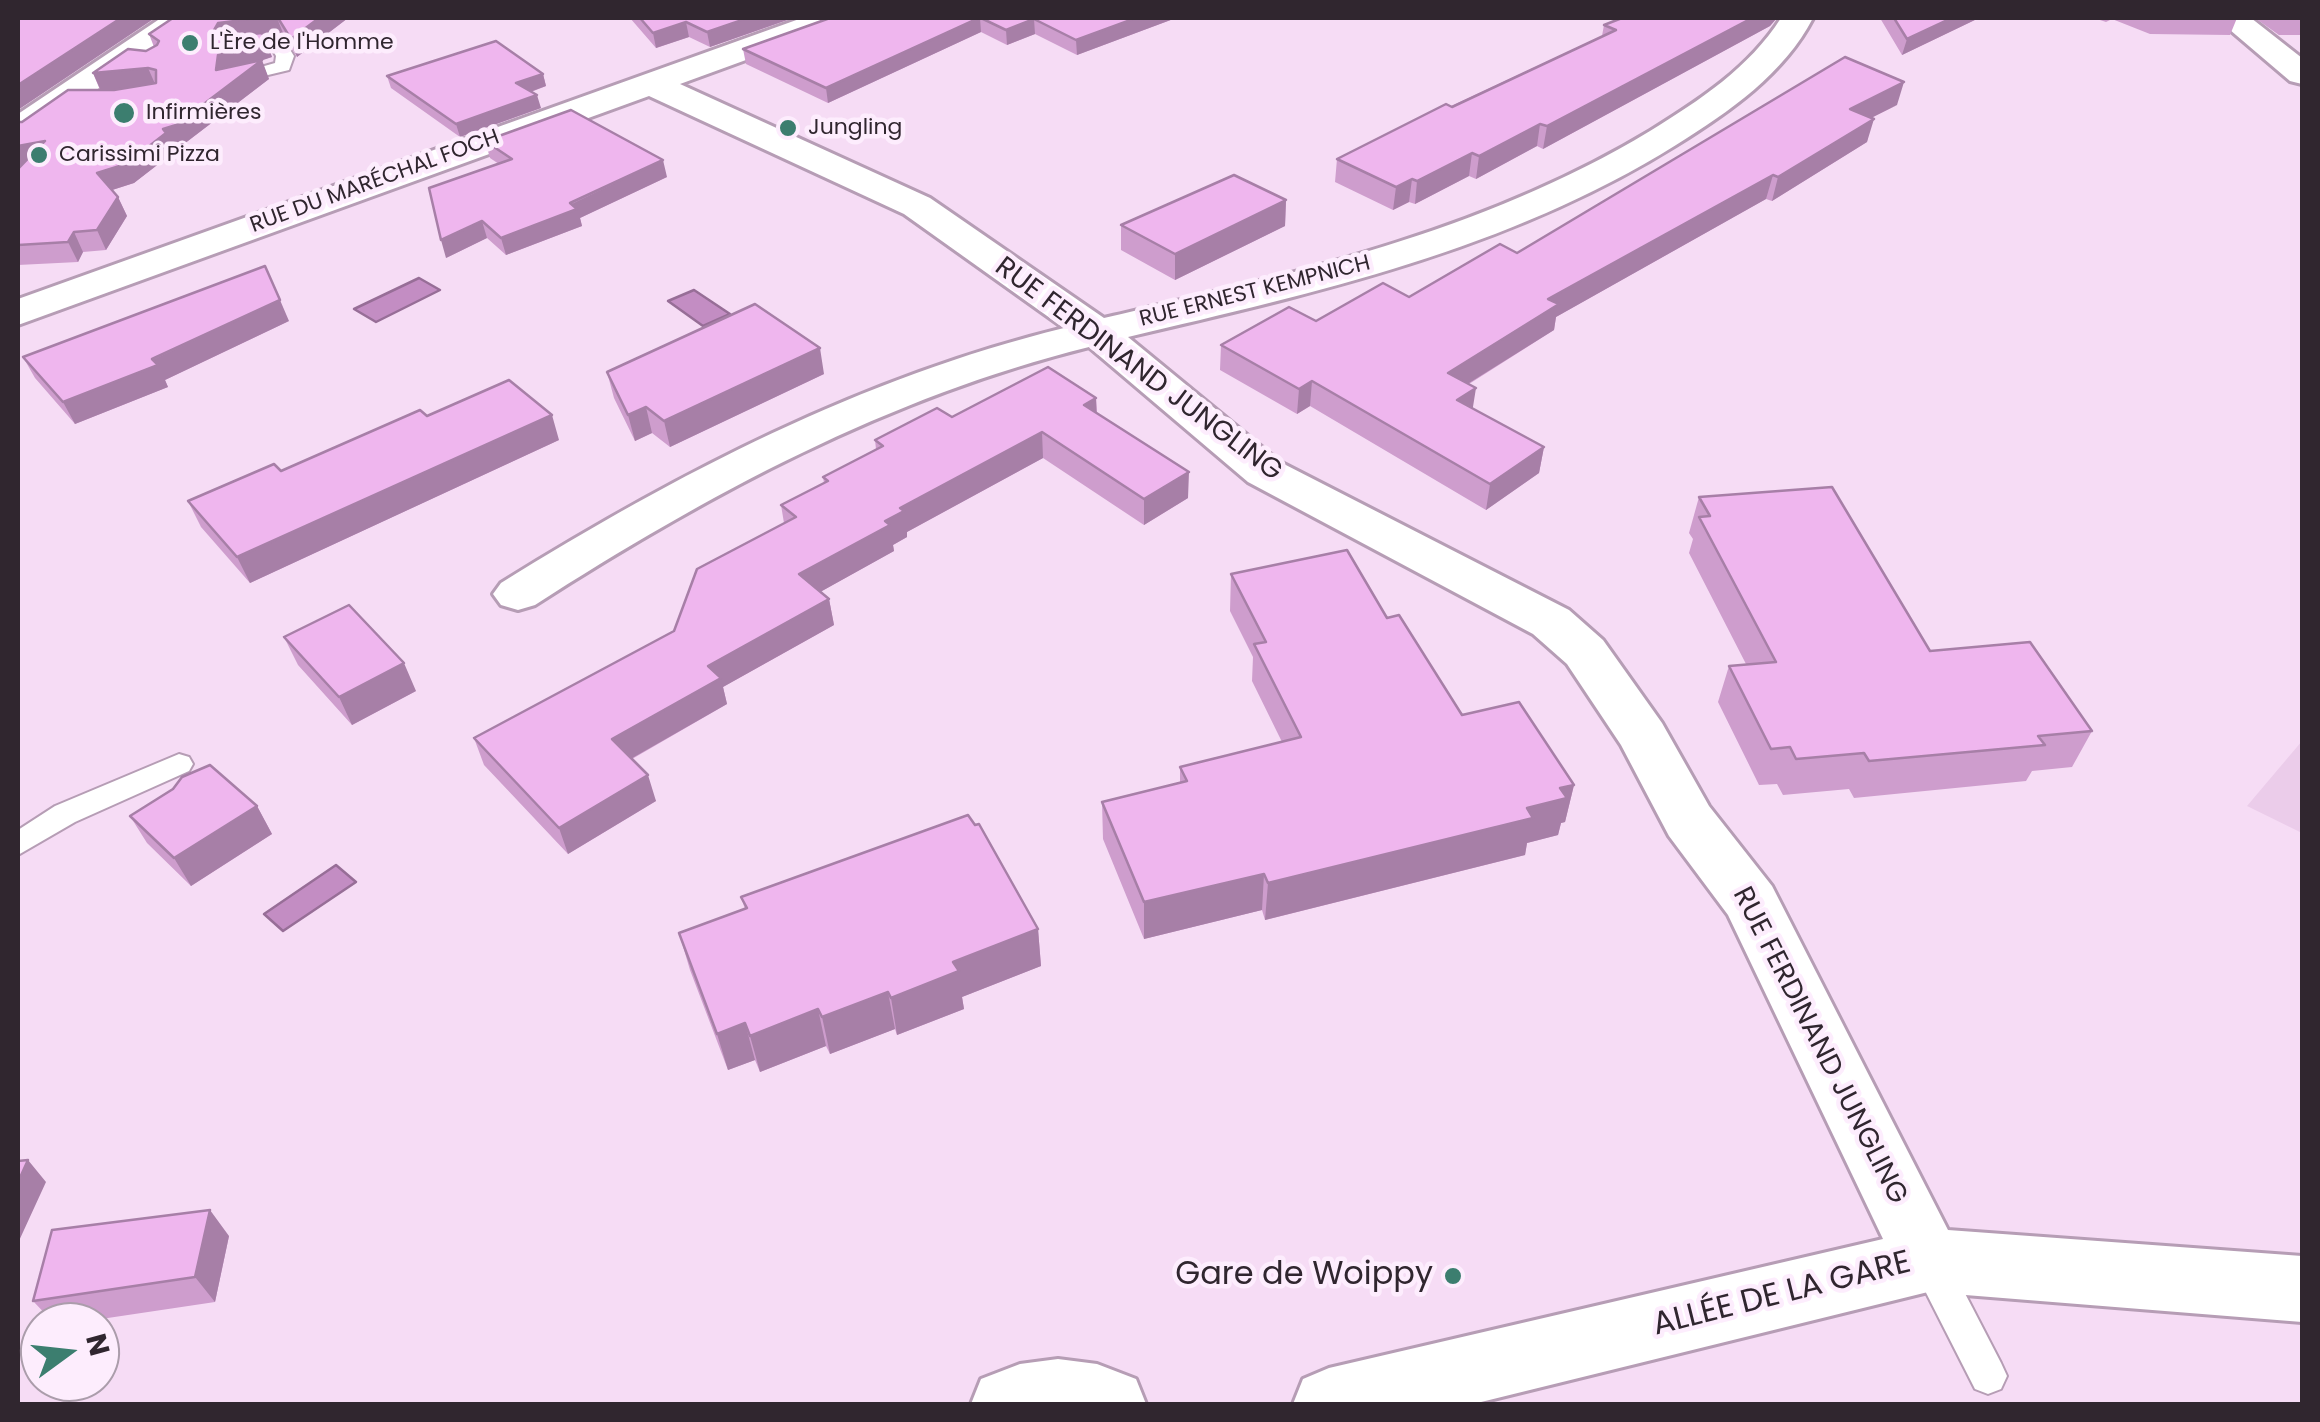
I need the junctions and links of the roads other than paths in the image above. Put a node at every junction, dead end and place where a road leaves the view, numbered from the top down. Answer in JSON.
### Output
{"nodes":[{"id":1,"x":182,"y":18,"type":"edge"},
{"id":2,"x":831,"y":18,"type":"edge"},
{"id":3,"x":1798,"y":18,"type":"edge"},
{"id":4,"x":2232,"y":18,"type":"edge"},
{"id":5,"x":234,"y":47,"type":"edge"},
{"id":6,"x":2302,"y":74,"type":"edge"},
{"id":7,"x":232,"y":81,"type":"edge"},
{"id":8,"x":649,"y":84,"type":"junction"},
{"id":9,"x":18,"y":130,"type":"edge"},
{"id":10,"x":23,"y":309,"type":"edge"},
{"id":11,"x":1094,"y":330,"type":"junction"},
{"id":12,"x":518,"y":594,"type":"dead end"},
{"id":13,"x":178,"y":764,"type":"dead end"},
{"id":14,"x":18,"y":844,"type":"edge"},
{"id":15,"x":1928,"y":1260,"type":"junction"},
{"id":16,"x":2302,"y":1289,"type":"edge"},
{"id":17,"x":1988,"y":1376,"type":"dead end"},
{"id":18,"x":1007,"y":1404,"type":"edge"},
{"id":19,"x":1110,"y":1404,"type":"edge"},
{"id":20,"x":1329,"y":1404,"type":"edge"}],
"edges":[{"from":1,"to":9,"type":"street"},
{"from":2,"to":8,"type":"street","name":"RUE DU MARÉCHAL FOCH"},
{"from":3,"to":11,"type":"street","name":"RUE ERNEST KEMPNICH"},
{"from":4,"to":6,"type":"street"},
{"from":5,"to":7,"type":"lane"},
{"from":8,"to":10,"type":"street","name":"RUE DU MARÉCHAL FOCH"},
{"from":8,"to":11,"type":"street","name":"RUE FERDINAND JUNGLING"},
{"from":11,"to":12,"type":"street","name":"RUE ERNEST KEMPNICH"},
{"from":11,"to":15,"type":"street","name":"RUE FERDINAND JUNGLING"},
{"from":13,"to":14,"type":"lane"},
{"from":15,"to":16,"type":"street","name":"ALLÉE DE LA GARE"},
{"from":15,"to":17,"type":"lane"},
{"from":15,"to":20,"type":"street","name":"ALLÉE DE LA GARE"},
{"from":18,"to":19,"type":"street"}]}
